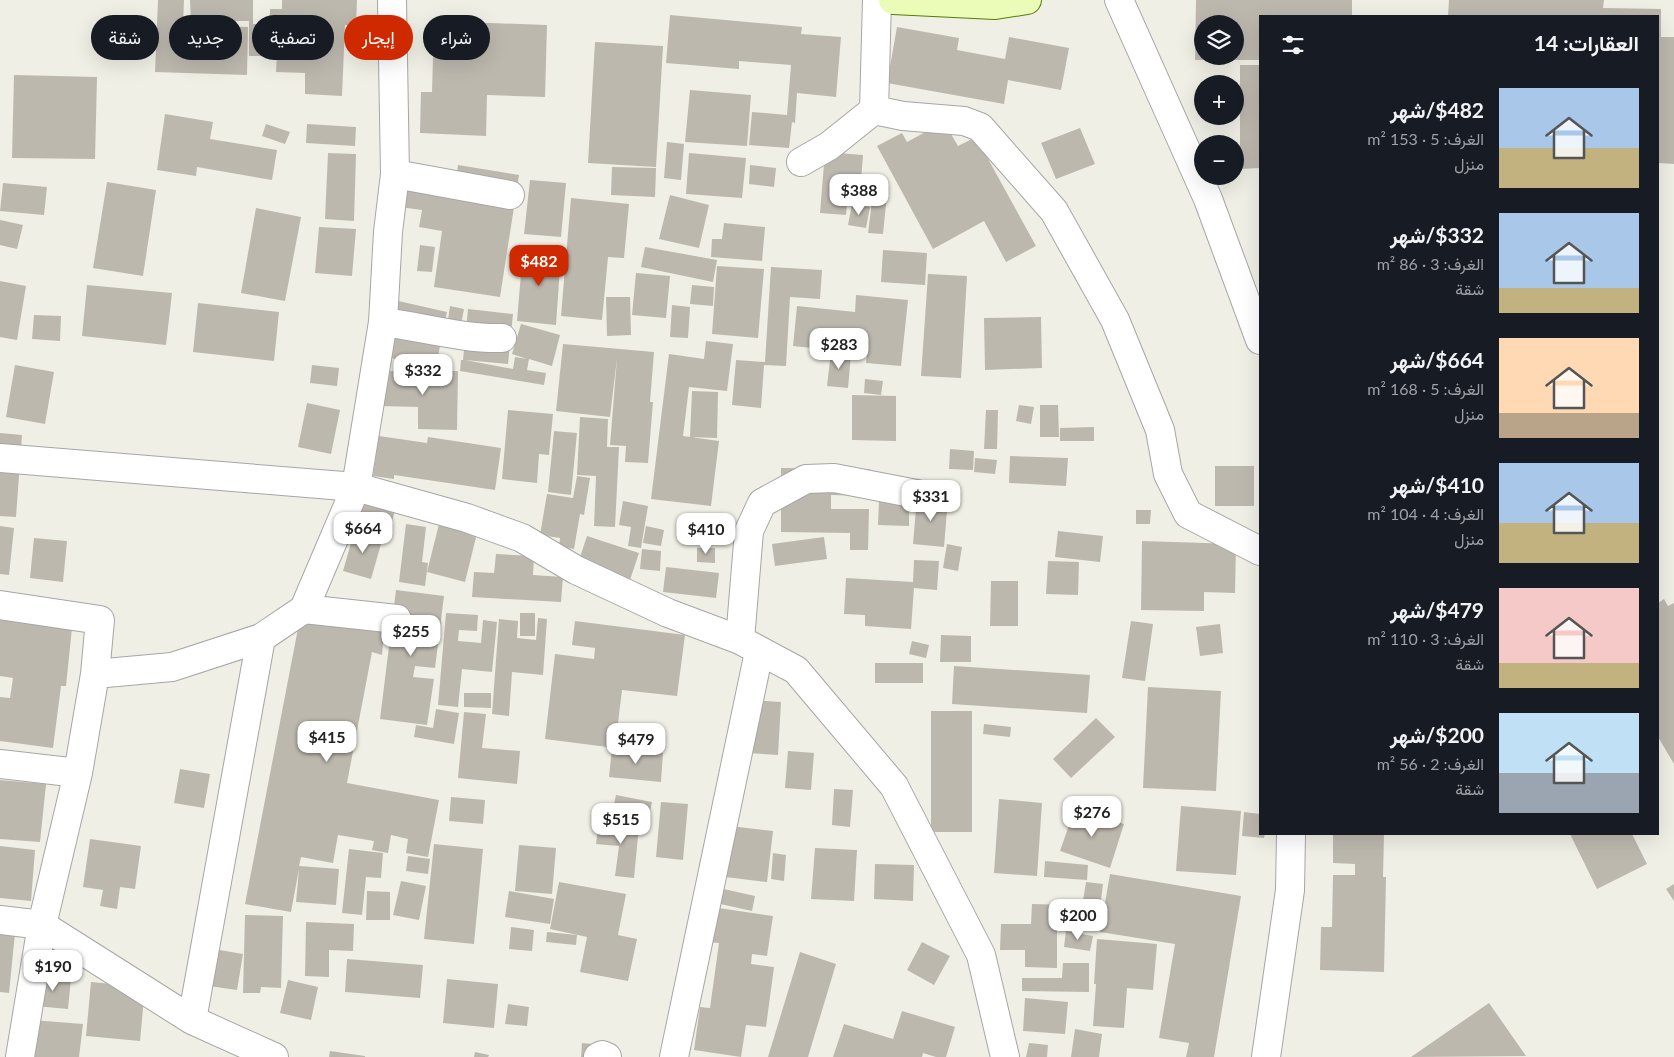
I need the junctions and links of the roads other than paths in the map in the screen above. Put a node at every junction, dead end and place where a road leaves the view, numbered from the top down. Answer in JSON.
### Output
{"nodes":[{"id":1,"x":392,"y":0,"type":"edge"},
{"id":2,"x":877,"y":0,"type":"edge"},
{"id":3,"x":893,"y":0,"type":"edge"},
{"id":4,"x":1027,"y":0,"type":"edge"},
{"id":5,"x":1119,"y":0,"type":"edge"},
{"id":6,"x":874,"y":110,"type":"junction"},
{"id":7,"x":801,"y":162,"type":"dead end"},
{"id":8,"x":395,"y":174,"type":"junction"},
{"id":9,"x":510,"y":196,"type":"dead end"},
{"id":10,"x":383,"y":322,"type":"junction"},
{"id":11,"x":1259,"y":337,"type":"edge"},
{"id":12,"x":502,"y":338,"type":"dead end"},
{"id":13,"x":0,"y":458,"type":"edge"},
{"id":14,"x":356,"y":487,"type":"junction"},
{"id":15,"x":937,"y":498,"type":"dead end"},
{"id":16,"x":1259,"y":550,"type":"edge"},
{"id":17,"x":0,"y":606,"type":"edge"},
{"id":18,"x":304,"y":610,"type":"junction"},
{"id":19,"x":397,"y":619,"type":"dead end"},
{"id":20,"x":261,"y":638,"type":"junction"},
{"id":21,"x":749,"y":646,"type":"junction"},
{"id":22,"x":95,"y":674,"type":"junction"},
{"id":23,"x":0,"y":764,"type":"edge"},
{"id":24,"x":78,"y":773,"type":"junction"},
{"id":25,"x":1291,"y":835,"type":"edge"},
{"id":26,"x":0,"y":920,"type":"edge"},
{"id":27,"x":42,"y":925,"type":"junction"},
{"id":28,"x":192,"y":1020,"type":"junction"},
{"id":29,"x":20,"y":1057,"type":"edge"},
{"id":30,"x":274,"y":1057,"type":"edge"},
{"id":31,"x":598,"y":1057,"type":"edge"},
{"id":32,"x":607,"y":1057,"type":"edge"},
{"id":33,"x":674,"y":1057,"type":"edge"},
{"id":34,"x":1005,"y":1057,"type":"edge"},
{"id":35,"x":1266,"y":1057,"type":"edge"}],
"edges":[{"from":1,"to":8,"type":"street"},
{"from":2,"to":6,"type":"street"},
{"from":3,"to":4,"type":"main road"},
{"from":5,"to":11,"type":"street"},
{"from":6,"to":7,"type":"street"},
{"from":6,"to":16,"type":"street"},
{"from":8,"to":9,"type":"street"},
{"from":8,"to":10,"type":"street"},
{"from":10,"to":12,"type":"street"},
{"from":10,"to":14,"type":"street"},
{"from":13,"to":14,"type":"street"},
{"from":14,"to":18,"type":"street"},
{"from":14,"to":21,"type":"street"},
{"from":15,"to":21,"type":"street"},
{"from":17,"to":22,"type":"street"},
{"from":18,"to":19,"type":"street"},
{"from":18,"to":20,"type":"street"},
{"from":20,"to":22,"type":"street"},
{"from":20,"to":28,"type":"street"},
{"from":21,"to":33,"type":"street"},
{"from":21,"to":34,"type":"street"},
{"from":22,"to":24,"type":"street"},
{"from":23,"to":24,"type":"street"},
{"from":24,"to":27,"type":"street"},
{"from":25,"to":35,"type":"street"},
{"from":26,"to":27,"type":"street"},
{"from":27,"to":28,"type":"street"},
{"from":27,"to":29,"type":"street"},
{"from":28,"to":30,"type":"street"},
{"from":31,"to":32,"type":"street"}]}
